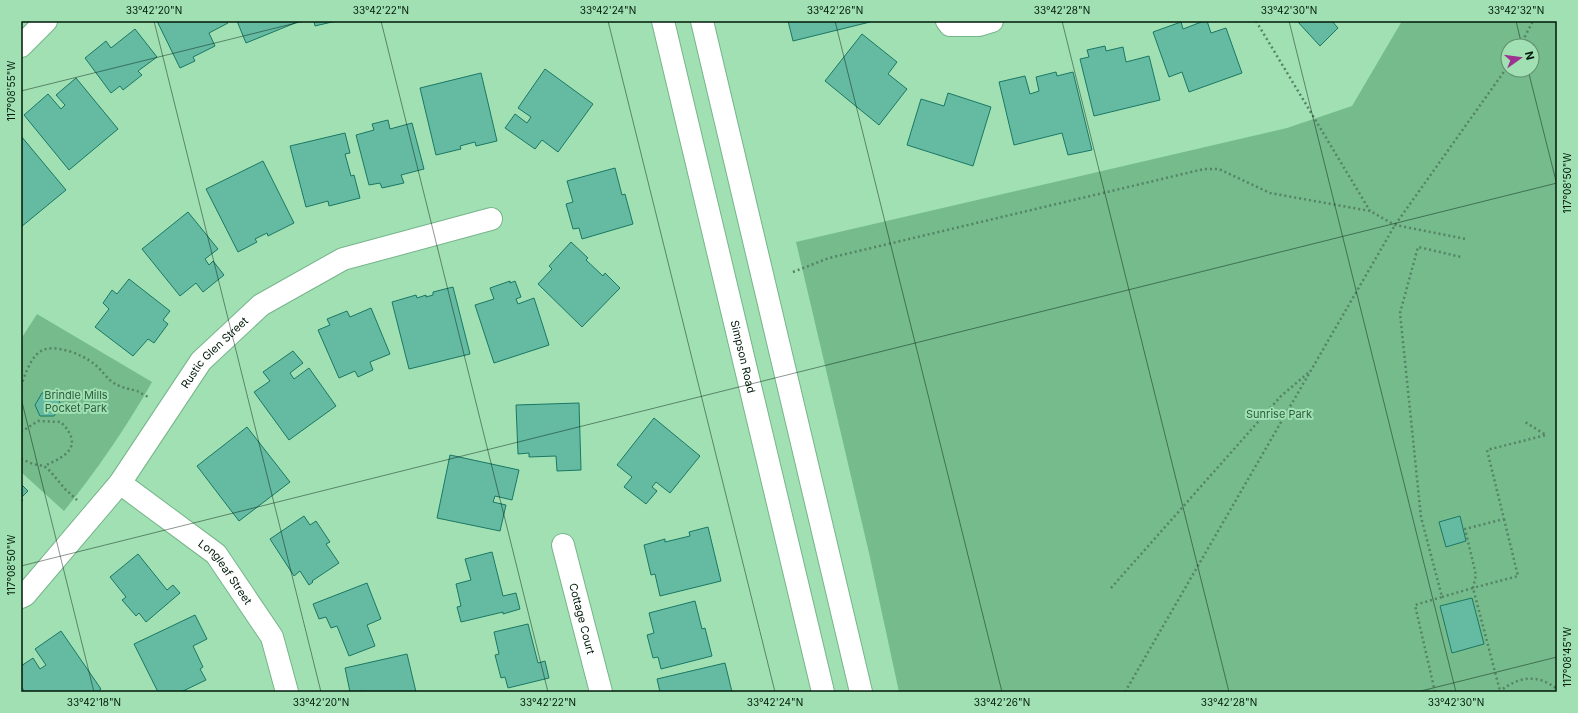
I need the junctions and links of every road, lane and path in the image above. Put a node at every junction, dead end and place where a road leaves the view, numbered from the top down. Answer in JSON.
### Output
{"nodes":[{"id":1,"x":46,"y":21,"type":"edge"},
{"id":2,"x":663,"y":21,"type":"edge"},
{"id":3,"x":702,"y":21,"type":"edge"},
{"id":4,"x":992,"y":21,"type":"edge"},
{"id":5,"x":1256,"y":21,"type":"edge"},
{"id":6,"x":1533,"y":21,"type":"edge"},
{"id":7,"x":949,"y":23,"type":"edge"},
{"id":8,"x":1524,"y":38,"type":"edge"},
{"id":9,"x":21,"y":46,"type":"edge"},
{"id":10,"x":1500,"y":77,"type":"edge"},
{"id":11,"x":1370,"y":211,"type":"junction"},
{"id":12,"x":491,"y":219,"type":"dead end"},
{"id":13,"x":1395,"y":225,"type":"junction"},
{"id":14,"x":1466,"y":239,"type":"dead end"},
{"id":15,"x":1461,"y":257,"type":"dead end"},
{"id":16,"x":793,"y":272,"type":"dead end"},
{"id":17,"x":1310,"y":372,"type":"junction"},
{"id":18,"x":21,"y":386,"type":"edge"},
{"id":19,"x":169,"y":410,"type":"junction"},
{"id":20,"x":1525,"y":422,"type":"dead end"},
{"id":21,"x":21,"y":432,"type":"edge"},
{"id":22,"x":21,"y":459,"type":"edge"},
{"id":23,"x":44,"y":466,"type":"junction"},
{"id":24,"x":120,"y":483,"type":"junction"},
{"id":25,"x":96,"y":513,"type":"junction"},
{"id":26,"x":1504,"y":519,"type":"junction"},
{"id":27,"x":563,"y":545,"type":"dead end"},
{"id":28,"x":1111,"y":588,"type":"dead end"},
{"id":29,"x":1473,"y":588,"type":"junction"},
{"id":30,"x":21,"y":597,"type":"edge"},
{"id":31,"x":1442,"y":597,"type":"junction"},
{"id":32,"x":1557,"y":689,"type":"edge"},
{"id":33,"x":1499,"y":691,"type":"edge"},
{"id":34,"x":287,"y":692,"type":"edge"},
{"id":35,"x":601,"y":692,"type":"edge"},
{"id":36,"x":823,"y":692,"type":"edge"},
{"id":37,"x":861,"y":692,"type":"edge"},
{"id":38,"x":1125,"y":692,"type":"edge"},
{"id":39,"x":1435,"y":692,"type":"edge"}],
"edges":[{"from":1,"to":9,"type":"main road"},
{"from":2,"to":36,"type":"main road","name":"Simpson Road"},
{"from":3,"to":37,"type":"main road"},
{"from":4,"to":7,"type":"main road"},
{"from":5,"to":11,"type":"path"},
{"from":6,"to":8,"type":"path"},
{"from":10,"to":13,"type":"path"},
{"from":11,"to":13,"type":"path"},
{"from":11,"to":16,"type":"path"},
{"from":12,"to":19,"type":"main road","name":"Rustic Glen Street"},
{"from":13,"to":14,"type":"path"},
{"from":13,"to":17,"type":"path"},
{"from":15,"to":31,"type":"path"},
{"from":17,"to":28,"type":"path"},
{"from":17,"to":38,"type":"path"},
{"from":18,"to":19,"type":"path"},
{"from":19,"to":24,"type":"main road","name":"Rustic Glen Street"},
{"from":20,"to":26,"type":"path"},
{"from":21,"to":23,"type":"path"},
{"from":22,"to":23,"type":"path"},
{"from":23,"to":25,"type":"path"},
{"from":24,"to":25,"type":"main road","name":"Rustic Glen Street"},
{"from":24,"to":34,"type":"main road","name":"Longleaf Street"},
{"from":25,"to":30,"type":"main road","name":"Rustic Glen Street"},
{"from":26,"to":29,"type":"path"},
{"from":26,"to":29,"type":"path"},
{"from":27,"to":35,"type":"main road","name":"Cottage Court"},
{"from":29,"to":31,"type":"path"},
{"from":29,"to":33,"type":"path"},
{"from":31,"to":39,"type":"path"},
{"from":32,"to":33,"type":"path"}]}
